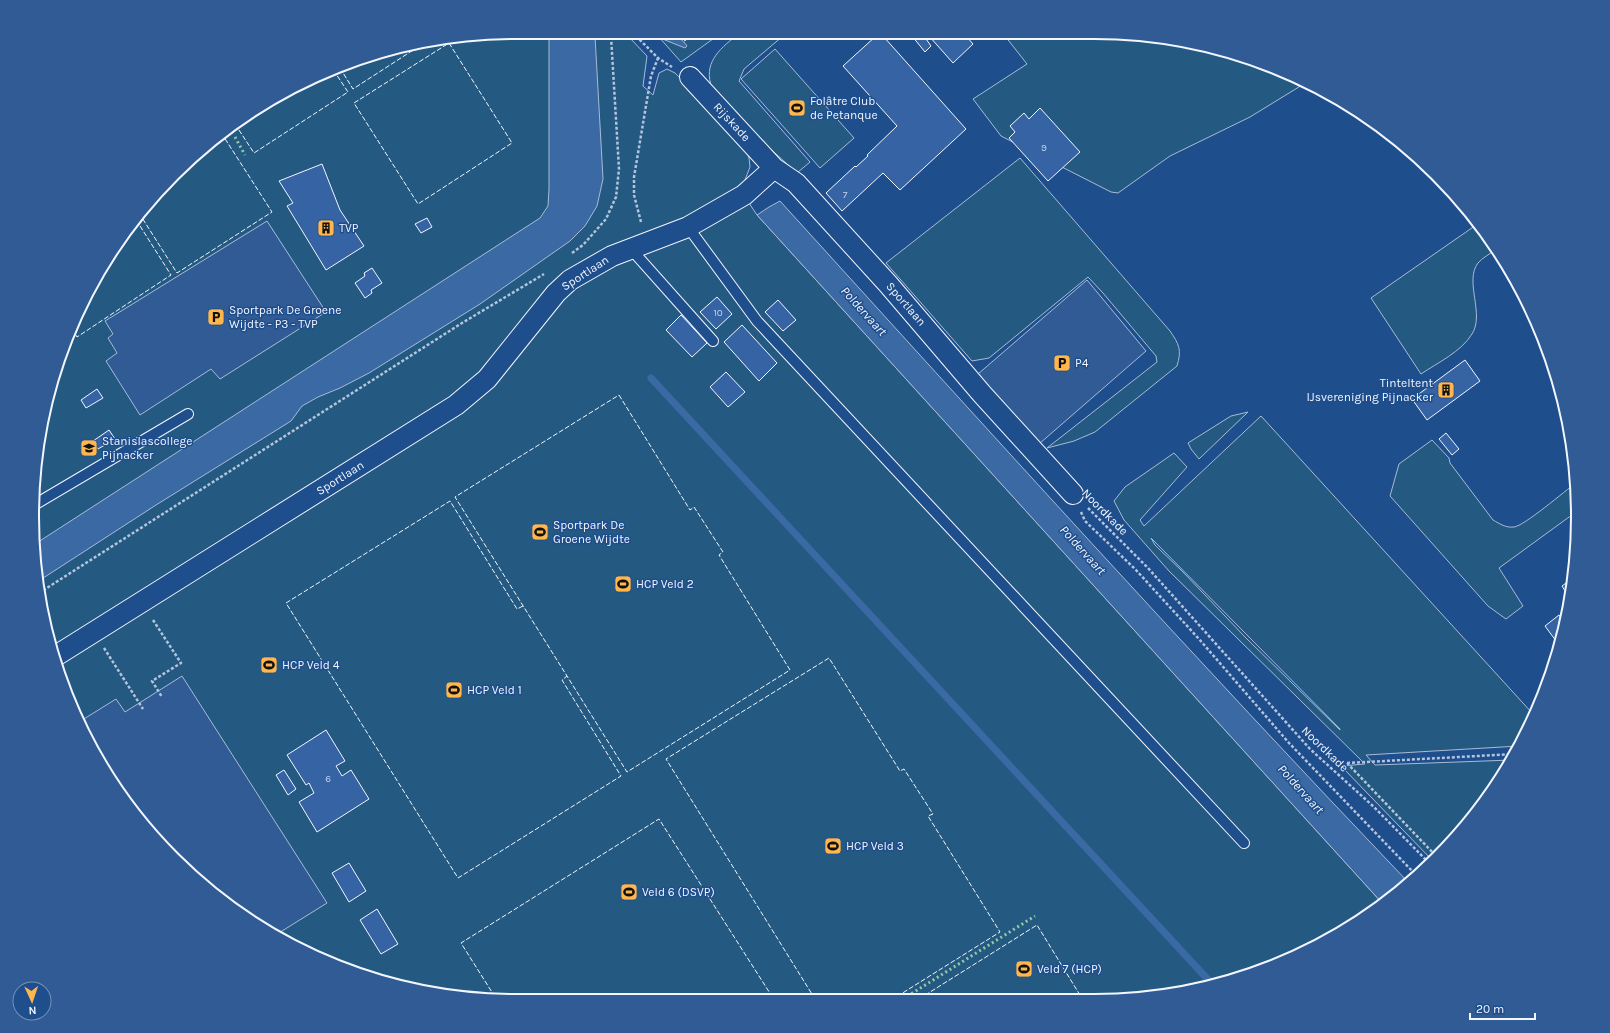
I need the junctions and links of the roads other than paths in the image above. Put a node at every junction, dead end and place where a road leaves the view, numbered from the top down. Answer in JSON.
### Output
{"nodes":[{"id":1,"x":690,"y":76,"type":"road end"},
{"id":2,"x":774,"y":168,"type":"junction"},
{"id":3,"x":688,"y":227,"type":"junction"},
{"id":4,"x":640,"y":246,"type":"junction"},
{"id":5,"x":714,"y":341,"type":"dead end"},
{"id":6,"x":188,"y":414,"type":"dead end"},
{"id":7,"x":1073,"y":494,"type":"road end"},
{"id":8,"x":39,"y":502,"type":"edge"},
{"id":9,"x":59,"y":654,"type":"edge"},
{"id":10,"x":1244,"y":844,"type":"dead end"}],
"edges":[{"from":1,"to":2,"type":"street","name":"Rijskade"},
{"from":2,"to":3,"type":"street","name":"Sportlaan"},
{"from":2,"to":7,"type":"street","name":"Sportlaan"},
{"from":3,"to":4,"type":"street","name":"Sportlaan"},
{"from":3,"to":10,"type":"lane"},
{"from":4,"to":5,"type":"lane"},
{"from":4,"to":9,"type":"street","name":"Sportlaan"},
{"from":6,"to":8,"type":"lane"}]}
